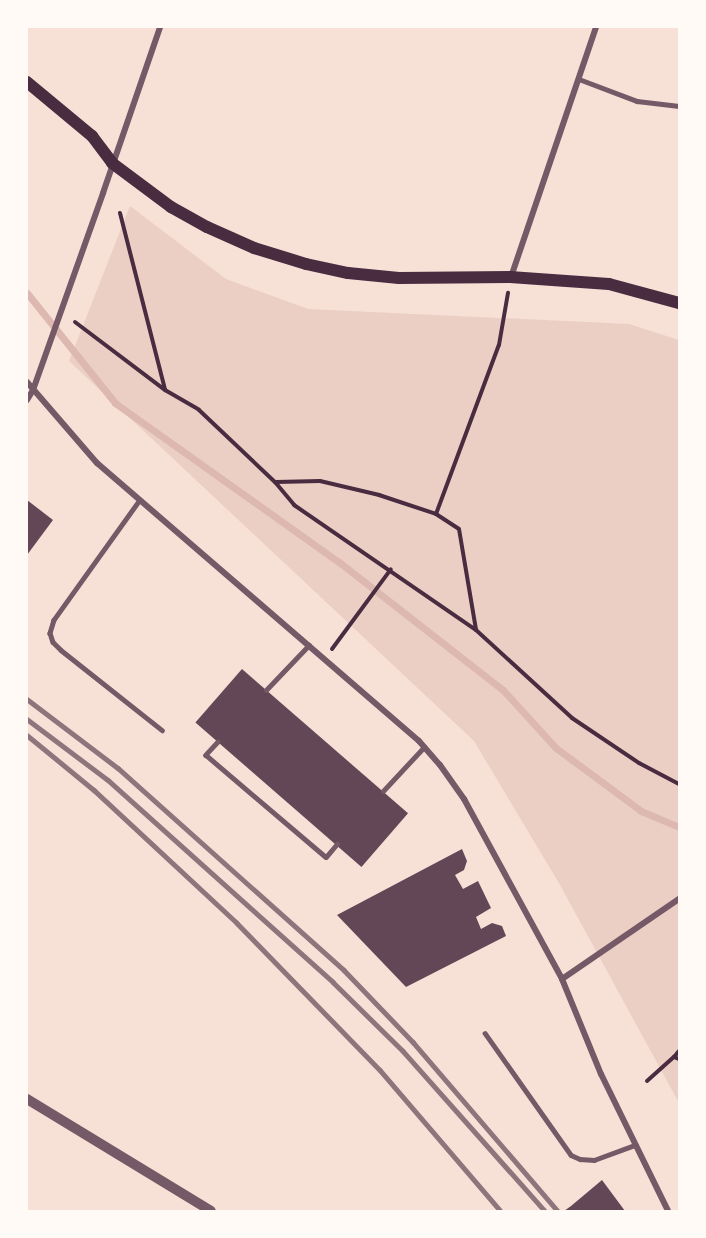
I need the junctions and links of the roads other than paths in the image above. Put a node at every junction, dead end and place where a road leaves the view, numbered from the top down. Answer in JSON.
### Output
{"nodes":[{"id":1,"x":160,"y":27,"type":"edge"},
{"id":2,"x":596,"y":27,"type":"edge"},
{"id":3,"x":579,"y":79,"type":"junction"},
{"id":4,"x":27,"y":82,"type":"edge"},
{"id":5,"x":679,"y":106,"type":"edge"},
{"id":6,"x":112,"y":164,"type":"junction"},
{"id":7,"x":510,"y":277,"type":"junction"},
{"id":8,"x":679,"y":303,"type":"edge"},
{"id":9,"x":27,"y":382,"type":"edge"},
{"id":10,"x":33,"y":390,"type":"junction"},
{"id":11,"x":27,"y":400,"type":"edge"},
{"id":12,"x":140,"y":500,"type":"junction"},
{"id":13,"x":309,"y":645,"type":"junction"},
{"id":14,"x":266,"y":690,"type":"dead end"},
{"id":15,"x":162,"y":730,"type":"dead end"},
{"id":16,"x":218,"y":742,"type":"dead end"},
{"id":17,"x":424,"y":747,"type":"junction"},
{"id":18,"x":383,"y":791,"type":"dead end"},
{"id":19,"x":337,"y":844,"type":"dead end"},
{"id":20,"x":679,"y":899,"type":"edge"},
{"id":21,"x":562,"y":979,"type":"junction"},
{"id":22,"x":485,"y":1033,"type":"dead end"},
{"id":23,"x":27,"y":1099,"type":"edge"},
{"id":24,"x":635,"y":1145,"type":"junction"},
{"id":25,"x":211,"y":1211,"type":"edge"},
{"id":26,"x":668,"y":1211,"type":"edge"}],
"edges":[{"from":1,"to":6,"type":"street"},
{"from":2,"to":3,"type":"street"},
{"from":3,"to":5,"type":"lane"},
{"from":3,"to":7,"type":"street"},
{"from":4,"to":6,"type":"main road"},
{"from":6,"to":7,"type":"main road"},
{"from":6,"to":10,"type":"street"},
{"from":7,"to":8,"type":"main road"},
{"from":9,"to":10,"type":"street"},
{"from":10,"to":11,"type":"street"},
{"from":10,"to":12,"type":"street"},
{"from":12,"to":13,"type":"street"},
{"from":12,"to":15,"type":"lane"},
{"from":13,"to":14,"type":"lane"},
{"from":13,"to":17,"type":"street"},
{"from":16,"to":19,"type":"lane"},
{"from":17,"to":18,"type":"lane"},
{"from":17,"to":21,"type":"street"},
{"from":20,"to":21,"type":"street"},
{"from":21,"to":24,"type":"street"},
{"from":22,"to":24,"type":"lane"},
{"from":23,"to":25,"type":"street"},
{"from":24,"to":26,"type":"street"}]}
